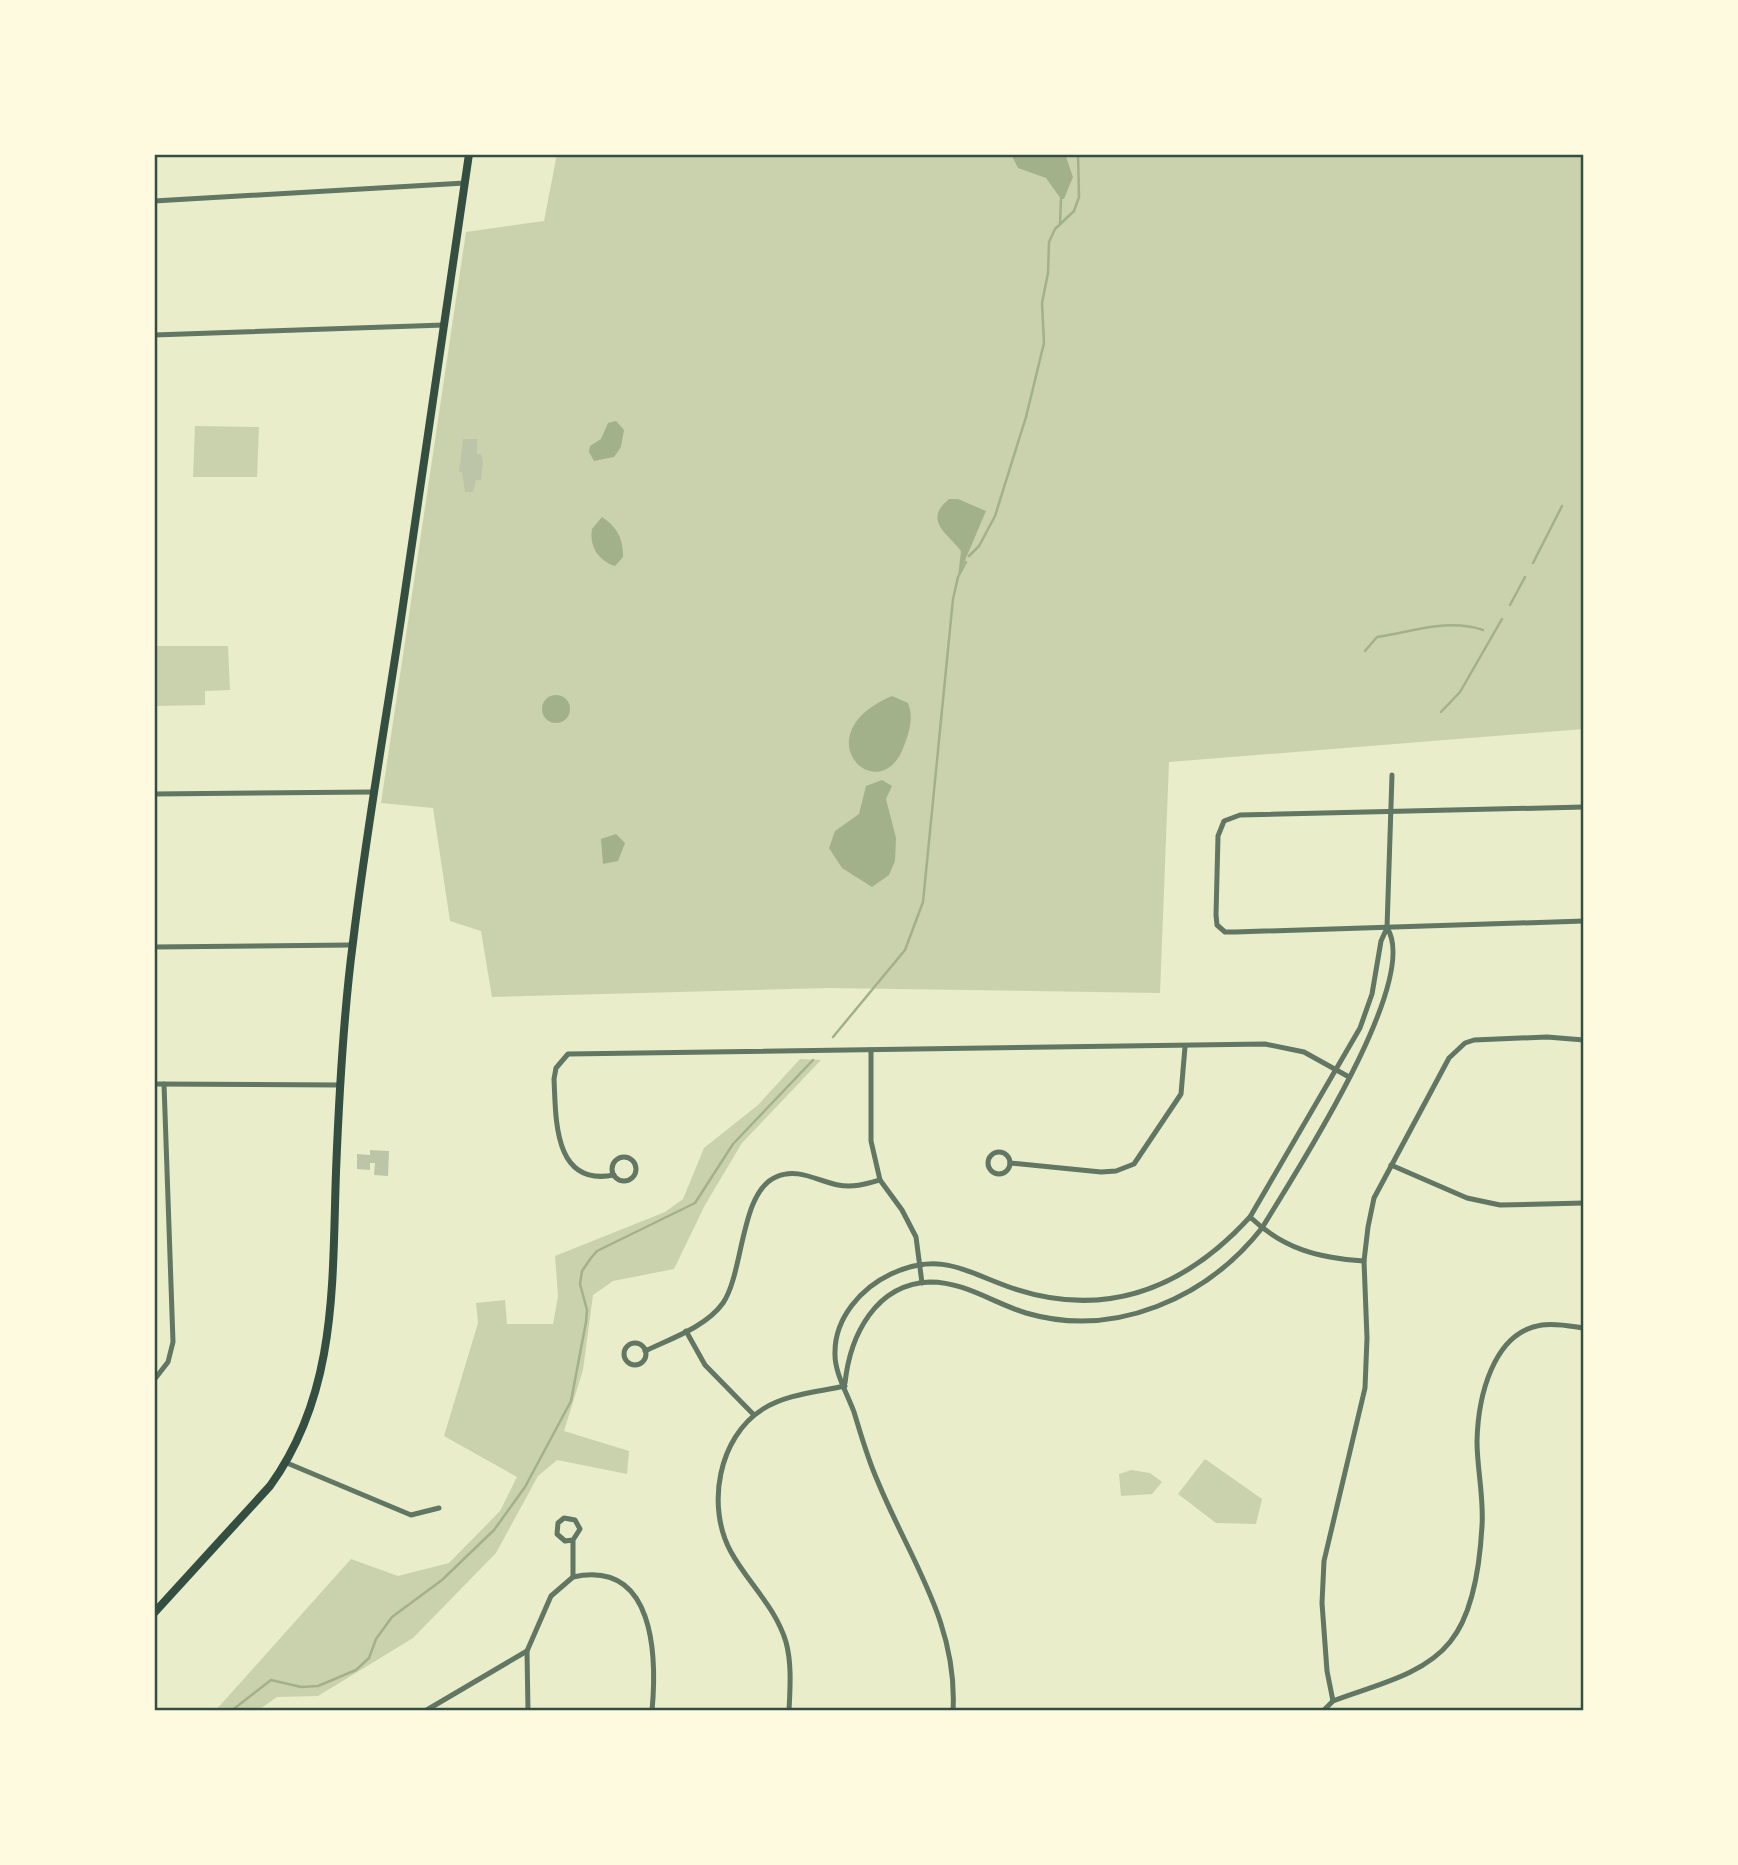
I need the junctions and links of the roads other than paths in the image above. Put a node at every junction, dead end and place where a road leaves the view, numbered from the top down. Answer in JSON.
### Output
{"nodes":[{"id":1,"x":469,"y":154,"type":"edge"},
{"id":2,"x":465,"y":183,"type":"junction"},
{"id":3,"x":154,"y":201,"type":"edge"},
{"id":4,"x":444,"y":326,"type":"junction"},
{"id":5,"x":154,"y":335,"type":"edge"},
{"id":6,"x":1392,"y":775,"type":"dead end"},
{"id":7,"x":372,"y":792,"type":"junction"},
{"id":8,"x":154,"y":794,"type":"edge"},
{"id":9,"x":1584,"y":807,"type":"edge"},
{"id":10,"x":1389,"y":812,"type":"junction"},
{"id":11,"x":1584,"y":921,"type":"edge"},
{"id":12,"x":1387,"y":928,"type":"junction"},
{"id":13,"x":352,"y":945,"type":"junction"},
{"id":14,"x":154,"y":947,"type":"edge"},
{"id":15,"x":1584,"y":1040,"type":"edge"},
{"id":16,"x":1185,"y":1047,"type":"junction"},
{"id":17,"x":871,"y":1050,"type":"junction"},
{"id":18,"x":1335,"y":1068,"type":"junction"},
{"id":19,"x":1349,"y":1077,"type":"junction"},
{"id":20,"x":154,"y":1084,"type":"edge"},
{"id":21,"x":164,"y":1084,"type":"junction"},
{"id":22,"x":340,"y":1084,"type":"junction"},
{"id":23,"x":1010,"y":1163,"type":"junction"},
{"id":24,"x":1391,"y":1165,"type":"junction"},
{"id":25,"x":614,"y":1175,"type":"junction"},
{"id":26,"x":880,"y":1180,"type":"junction"},
{"id":27,"x":1584,"y":1203,"type":"edge"},
{"id":28,"x":1250,"y":1217,"type":"junction"},
{"id":29,"x":1262,"y":1228,"type":"junction"},
{"id":30,"x":1364,"y":1261,"type":"junction"},
{"id":31,"x":921,"y":1264,"type":"junction"},
{"id":32,"x":922,"y":1283,"type":"junction"},
{"id":33,"x":1584,"y":1328,"type":"edge"},
{"id":34,"x":687,"y":1331,"type":"junction"},
{"id":35,"x":645,"y":1351,"type":"junction"},
{"id":36,"x":154,"y":1380,"type":"edge"},
{"id":37,"x":845,"y":1386,"type":"junction"},
{"id":38,"x":754,"y":1415,"type":"junction"},
{"id":39,"x":287,"y":1463,"type":"junction"},
{"id":40,"x":439,"y":1508,"type":"dead end"},
{"id":41,"x":573,"y":1540,"type":"junction"},
{"id":42,"x":573,"y":1577,"type":"junction"},
{"id":43,"x":154,"y":1613,"type":"edge"},
{"id":44,"x":527,"y":1651,"type":"junction"},
{"id":45,"x":1333,"y":1701,"type":"junction"},
{"id":46,"x":425,"y":1711,"type":"edge"},
{"id":47,"x":528,"y":1711,"type":"edge"},
{"id":48,"x":652,"y":1711,"type":"edge"},
{"id":49,"x":789,"y":1711,"type":"edge"},
{"id":50,"x":953,"y":1711,"type":"edge"},
{"id":51,"x":1323,"y":1711,"type":"edge"}],
"edges":[{"from":1,"to":2,"type":"main road"},
{"from":2,"to":3,"type":"street"},
{"from":2,"to":4,"type":"main road"},
{"from":4,"to":5,"type":"street"},
{"from":4,"to":7,"type":"main road"},
{"from":6,"to":10,"type":"street"},
{"from":7,"to":8,"type":"street"},
{"from":7,"to":13,"type":"main road"},
{"from":9,"to":10,"type":"street"},
{"from":10,"to":12,"type":"street"},
{"from":10,"to":12,"type":"street"},
{"from":11,"to":12,"type":"street"},
{"from":12,"to":18,"type":"street"},
{"from":12,"to":19,"type":"street"},
{"from":13,"to":14,"type":"street"},
{"from":13,"to":22,"type":"main road"},
{"from":15,"to":24,"type":"street"},
{"from":16,"to":17,"type":"street"},
{"from":16,"to":18,"type":"street"},
{"from":16,"to":23,"type":"street"},
{"from":17,"to":25,"type":"street"},
{"from":17,"to":26,"type":"street"},
{"from":18,"to":19,"type":"street"},
{"from":18,"to":28,"type":"street"},
{"from":19,"to":29,"type":"street"},
{"from":20,"to":21,"type":"street"},
{"from":21,"to":22,"type":"street"},
{"from":21,"to":36,"type":"street"},
{"from":22,"to":39,"type":"main road"},
{"from":23,"to":23,"type":"street"},
{"from":24,"to":27,"type":"street"},
{"from":24,"to":30,"type":"street"},
{"from":25,"to":25,"type":"street"},
{"from":26,"to":31,"type":"street"},
{"from":26,"to":34,"type":"street"},
{"from":28,"to":29,"type":"street"},
{"from":28,"to":31,"type":"street"},
{"from":29,"to":30,"type":"street"},
{"from":29,"to":32,"type":"street"},
{"from":30,"to":45,"type":"street"},
{"from":31,"to":32,"type":"street"},
{"from":31,"to":37,"type":"street"},
{"from":32,"to":37,"type":"street"},
{"from":33,"to":45,"type":"street"},
{"from":34,"to":35,"type":"street"},
{"from":34,"to":38,"type":"street"},
{"from":35,"to":35,"type":"street"},
{"from":37,"to":38,"type":"street"},
{"from":37,"to":50,"type":"street"},
{"from":38,"to":49,"type":"street"},
{"from":39,"to":40,"type":"street"},
{"from":39,"to":43,"type":"main road"},
{"from":41,"to":41,"type":"street"},
{"from":41,"to":42,"type":"street"},
{"from":42,"to":44,"type":"street"},
{"from":42,"to":48,"type":"street"},
{"from":44,"to":46,"type":"street"},
{"from":44,"to":47,"type":"street"},
{"from":45,"to":51,"type":"street"}]}
